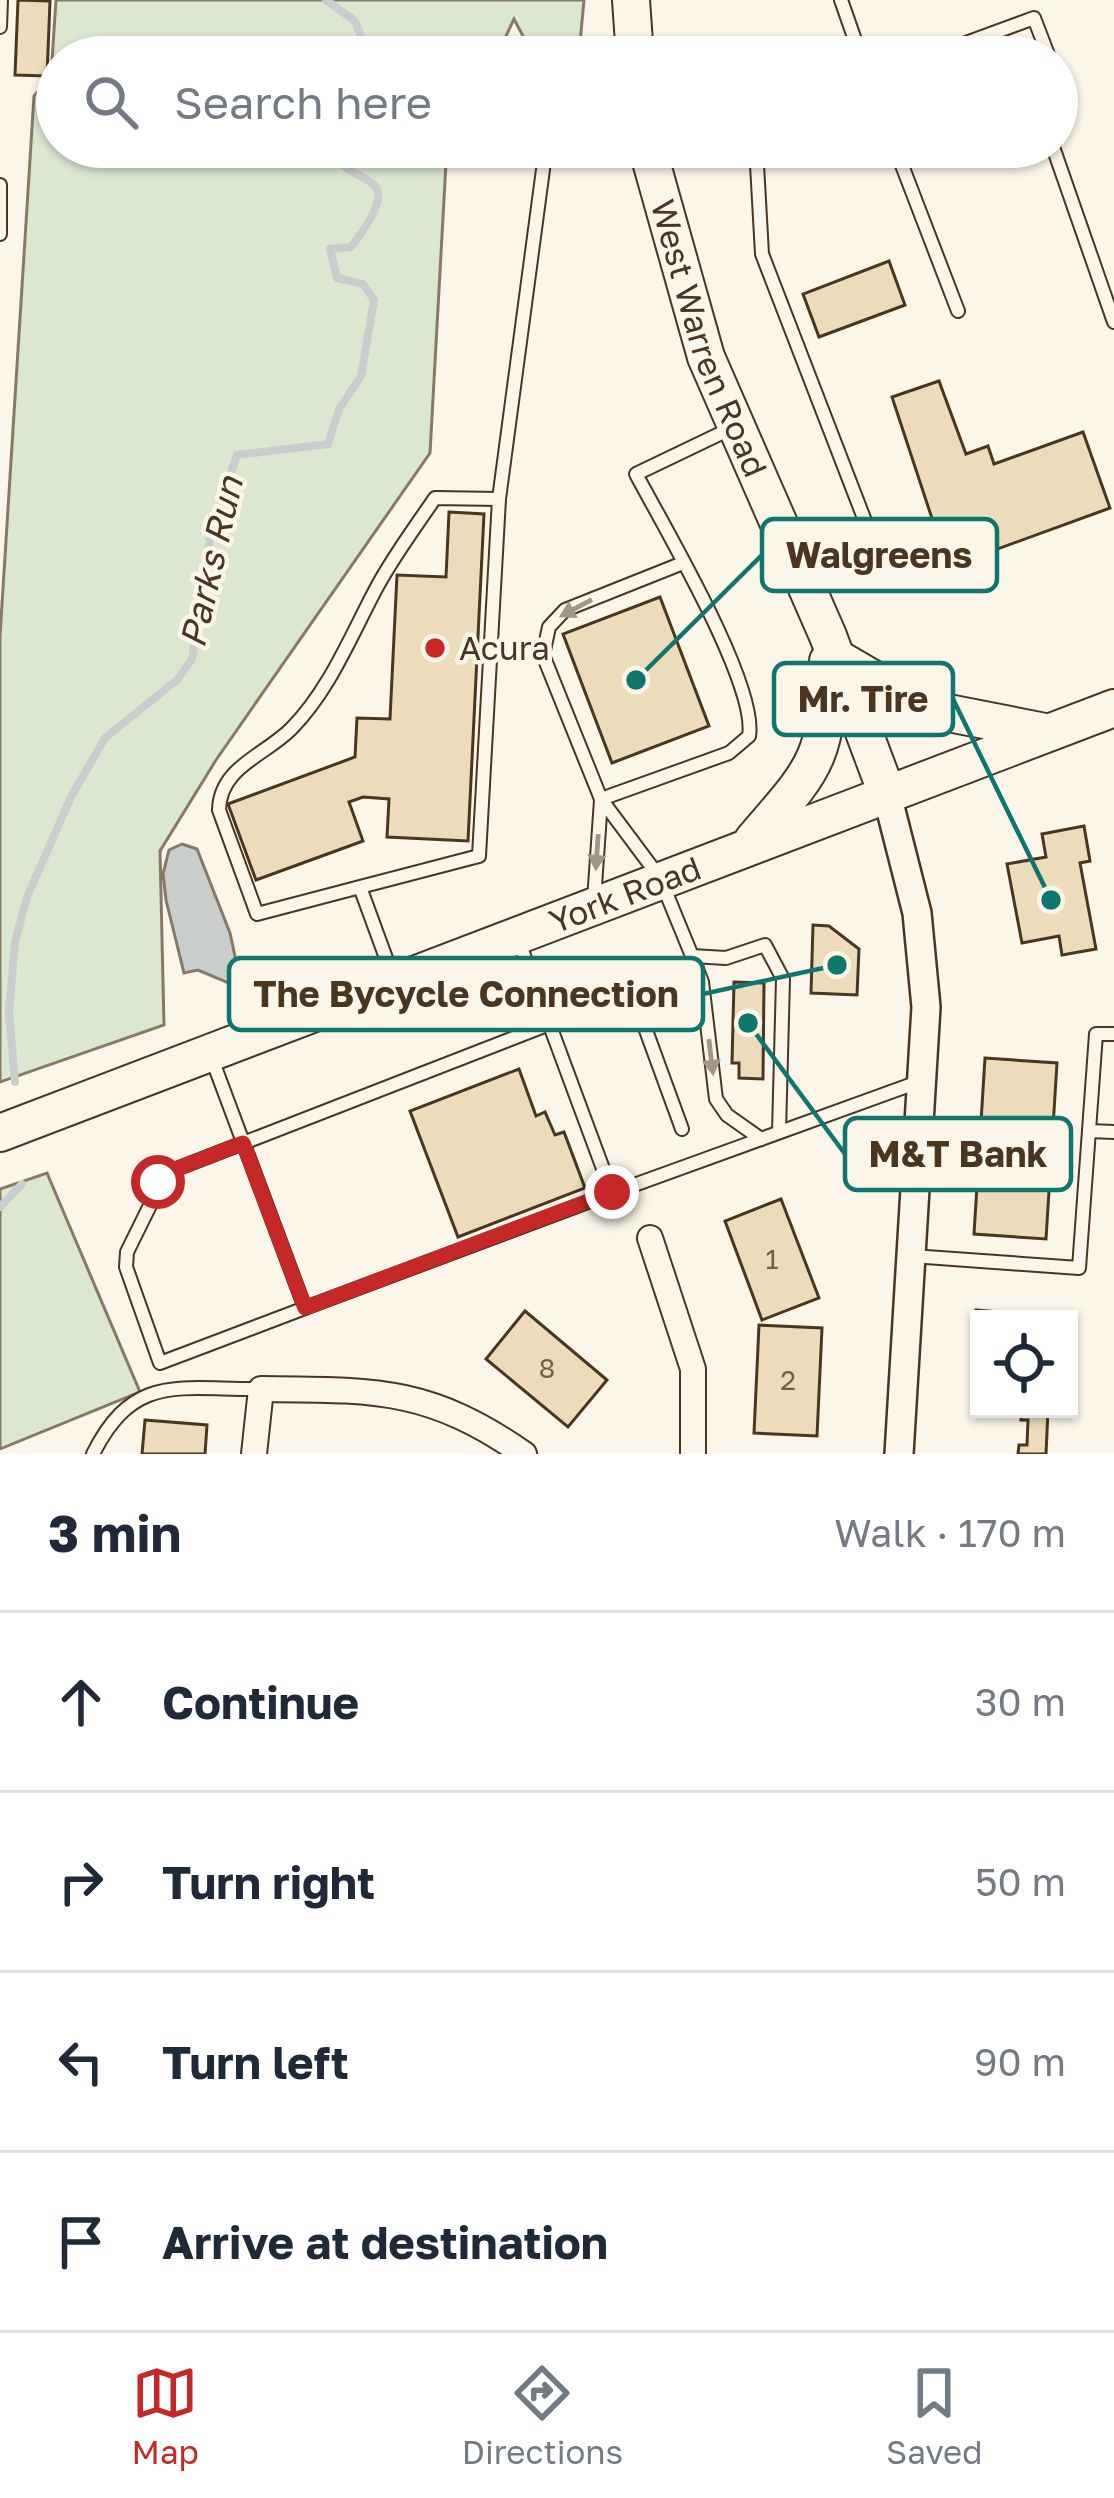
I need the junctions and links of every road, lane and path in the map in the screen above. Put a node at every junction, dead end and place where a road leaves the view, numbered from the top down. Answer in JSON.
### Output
{"nodes":[{"id":1,"x":2,"y":0,"type":"edge"},
{"id":2,"x":631,"y":0,"type":"edge"},
{"id":3,"x":841,"y":0,"type":"edge"},
{"id":4,"x":0,"y":27,"type":"edge"},
{"id":5,"x":634,"y":36,"type":"edge"},
{"id":6,"x":854,"y":36,"type":"edge"},
{"id":7,"x":987,"y":36,"type":"edge"},
{"id":8,"x":1041,"y":36,"type":"edge"},
{"id":9,"x":543,"y":168,"type":"edge"},
{"id":10,"x":652,"y":168,"type":"edge"},
{"id":11,"x":757,"y":168,"type":"edge"},
{"id":12,"x":903,"y":168,"type":"edge"},
{"id":13,"x":1060,"y":168,"type":"edge"},
{"id":14,"x":0,"y":185,"type":"edge"},
{"id":15,"x":0,"y":234,"type":"edge"},
{"id":16,"x":958,"y":310,"type":"dead end"},
{"id":17,"x":1114,"y":322,"type":"edge"},
{"id":18,"x":733,"y":428,"type":"junction"},
{"id":19,"x":499,"y":499,"type":"junction"},
{"id":20,"x":867,"y":526,"type":"dead end"},
{"id":21,"x":683,"y":563,"type":"junction"},
{"id":22,"x":833,"y":647,"type":"junction"},
{"id":23,"x":1114,"y":708,"type":"edge"},
{"id":24,"x":1046,"y":733,"type":"junction"},
{"id":25,"x":886,"y":791,"type":"junction"},
{"id":26,"x":601,"y":799,"type":"junction"},
{"id":27,"x":751,"y":843,"type":"junction"},
{"id":28,"x":660,"y":878,"type":"junction"},
{"id":29,"x":360,"y":886,"type":"junction"},
{"id":30,"x":593,"y":904,"type":"junction"},
{"id":31,"x":516,"y":934,"type":"junction"},
{"id":32,"x":692,"y":956,"type":"junction"},
{"id":33,"x":394,"y":981,"type":"junction"},
{"id":34,"x":549,"y":1024,"type":"junction"},
{"id":35,"x":1114,"y":1034,"type":"edge"},
{"id":36,"x":209,"y":1052,"type":"junction"},
{"id":37,"x":925,"y":1079,"type":"junction"},
{"id":38,"x":682,"y":1129,"type":"dead end"},
{"id":39,"x":1089,"y":1131,"type":"junction"},
{"id":40,"x":779,"y":1132,"type":"junction"},
{"id":41,"x":1114,"y":1132,"type":"edge"},
{"id":42,"x":0,"y":1133,"type":"edge"},
{"id":43,"x":760,"y":1139,"type":"junction"},
{"id":44,"x":243,"y":1143,"type":"junction"},
{"id":45,"x":612,"y":1192,"type":"junction"},
{"id":46,"x":650,"y":1238,"type":"dead end"},
{"id":47,"x":911,"y":1256,"type":"junction"},
{"id":48,"x":305,"y":1308,"type":"junction"},
{"id":49,"x":262,"y":1389,"type":"junction"},
{"id":50,"x":93,"y":1454,"type":"edge"},
{"id":51,"x":254,"y":1454,"type":"edge"},
{"id":52,"x":524,"y":1454,"type":"edge"},
{"id":53,"x":693,"y":1454,"type":"edge"},
{"id":54,"x":899,"y":1454,"type":"edge"}],
"edges":[{"from":1,"to":4,"type":"lane"},
{"from":2,"to":5,"type":"main road"},
{"from":3,"to":6,"type":"lane"},
{"from":7,"to":8,"type":"lane"},
{"from":9,"to":19,"type":"lane"},
{"from":10,"to":18,"type":"main road","name":"West Warren Road"},
{"from":11,"to":20,"type":"lane"},
{"from":12,"to":16,"type":"lane"},
{"from":13,"to":17,"type":"lane"},
{"from":14,"to":15,"type":"lane"},
{"from":18,"to":21,"type":"lane"},
{"from":18,"to":22,"type":"main road","name":"West Warren Road"},
{"from":19,"to":29,"type":"lane"},
{"from":19,"to":29,"type":"lane"},
{"from":21,"to":26,"type":"lane","one_way":true},
{"from":21,"to":26,"type":"lane"},
{"from":22,"to":24,"type":"main road"},
{"from":22,"to":25,"type":"main road","name":"West Warren Road"},
{"from":22,"to":27,"type":"main road"},
{"from":23,"to":24,"type":"main road","name":"York Road"},
{"from":24,"to":25,"type":"main road","name":"York Road"},
{"from":25,"to":27,"type":"main road","name":"York Road"},
{"from":25,"to":37,"type":"street"},
{"from":26,"to":28,"type":"lane"},
{"from":26,"to":30,"type":"lane","one_way":true},
{"from":27,"to":28,"type":"main road","name":"York Road"},
{"from":28,"to":30,"type":"main road","name":"York Road"},
{"from":28,"to":32,"type":"lane"},
{"from":29,"to":33,"type":"lane"},
{"from":30,"to":31,"type":"main road","name":"York Road"},
{"from":31,"to":33,"type":"main road","name":"York Road"},
{"from":31,"to":34,"type":"lane"},
{"from":32,"to":40,"type":"lane"},
{"from":32,"to":43,"type":"lane","one_way":true},
{"from":33,"to":36,"type":"main road","name":"York Road"},
{"from":34,"to":38,"type":"lane"},
{"from":34,"to":44,"type":"lane"},
{"from":34,"to":45,"type":"lane"},
{"from":35,"to":39,"type":"lane"},
{"from":36,"to":42,"type":"main road","name":"York Road"},
{"from":36,"to":44,"type":"lane"},
{"from":37,"to":40,"type":"lane"},
{"from":37,"to":47,"type":"street"},
{"from":39,"to":41,"type":"lane"},
{"from":39,"to":47,"type":"lane"},
{"from":40,"to":43,"type":"lane"},
{"from":43,"to":45,"type":"lane"},
{"from":44,"to":48,"type":"lane"},
{"from":44,"to":48,"type":"lane"},
{"from":45,"to":48,"type":"lane"},
{"from":46,"to":53,"type":"street"},
{"from":47,"to":54,"type":"street"},
{"from":49,"to":50,"type":"lane"},
{"from":49,"to":51,"type":"street"},
{"from":49,"to":52,"type":"street"}]}
